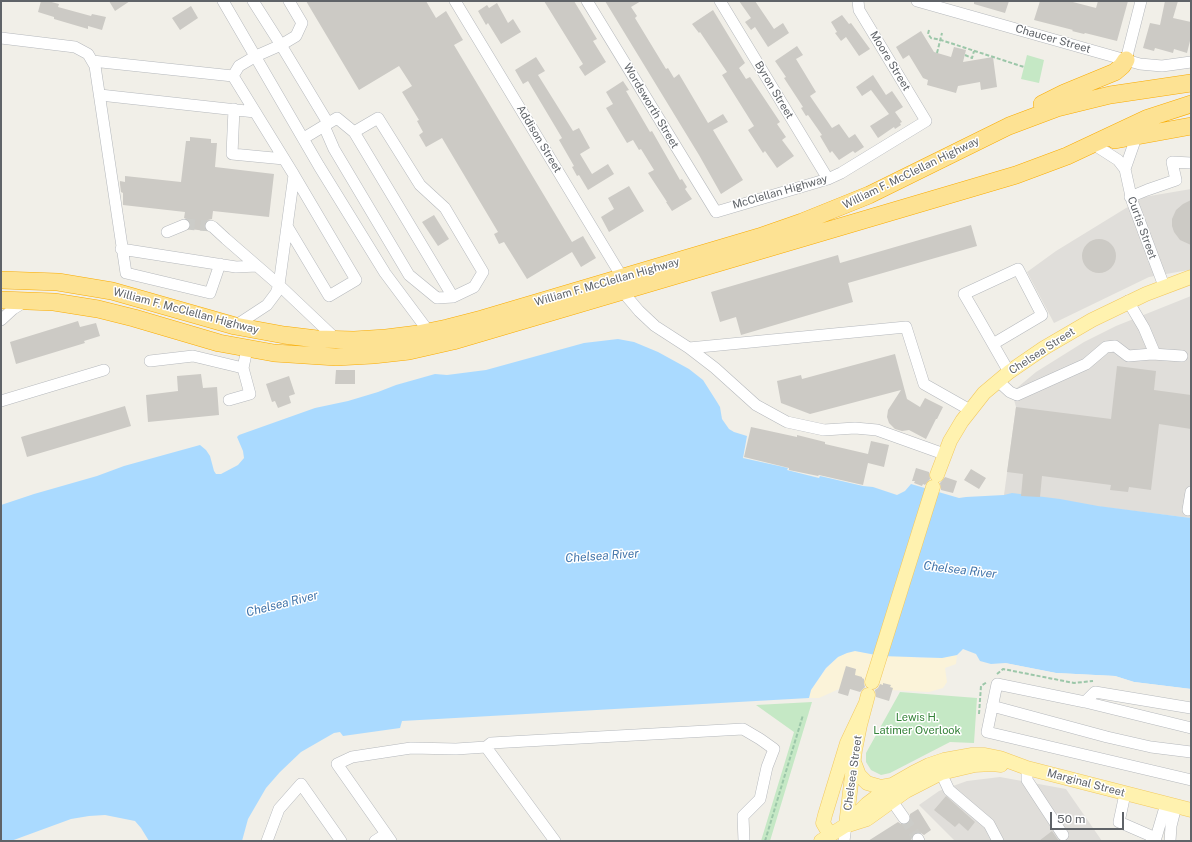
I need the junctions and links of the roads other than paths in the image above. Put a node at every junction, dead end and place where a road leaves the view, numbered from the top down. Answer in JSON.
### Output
{"nodes":[{"id":1,"x":223,"y":1,"type":"edge"},
{"id":2,"x":253,"y":1,"type":"edge"},
{"id":3,"x":289,"y":1,"type":"edge"},
{"id":4,"x":455,"y":1,"type":"edge"},
{"id":5,"x":587,"y":1,"type":"edge"},
{"id":6,"x":720,"y":1,"type":"edge"},
{"id":7,"x":858,"y":1,"type":"edge"},
{"id":8,"x":918,"y":1,"type":"edge"},
{"id":9,"x":1141,"y":1,"type":"edge"},
{"id":10,"x":1,"y":38,"type":"edge"},
{"id":11,"x":281,"y":45,"type":"junction"},
{"id":12,"x":256,"y":56,"type":"junction"},
{"id":13,"x":1126,"y":60,"type":"junction"},
{"id":14,"x":92,"y":61,"type":"junction"},
{"id":15,"x":1191,"y":62,"type":"edge"},
{"id":16,"x":233,"y":76,"type":"junction"},
{"id":17,"x":1191,"y":83,"type":"edge"},
{"id":18,"x":100,"y":95,"type":"junction"},
{"id":19,"x":1191,"y":104,"type":"edge"},
{"id":20,"x":234,"y":109,"type":"junction"},
{"id":21,"x":255,"y":112,"type":"junction"},
{"id":22,"x":926,"y":121,"type":"joint"},
{"id":23,"x":326,"y":124,"type":"junction"},
{"id":24,"x":1191,"y":126,"type":"edge"},
{"id":25,"x":1139,"y":128,"type":"junction"},
{"id":26,"x":1002,"y":130,"type":"junction"},
{"id":27,"x":354,"y":132,"type":"junction"},
{"id":28,"x":304,"y":138,"type":"junction"},
{"id":29,"x":1093,"y":144,"type":"junction"},
{"id":30,"x":284,"y":159,"type":"junction"},
{"id":31,"x":1191,"y":163,"type":"edge"},
{"id":32,"x":1125,"y":169,"type":"junction"},
{"id":33,"x":294,"y":175,"type":"junction"},
{"id":34,"x":828,"y":180,"type":"junction"},
{"id":35,"x":1130,"y":196,"type":"junction"},
{"id":36,"x":716,"y":212,"type":"joint"},
{"id":37,"x":184,"y":225,"type":"tunnel mouth"},
{"id":38,"x":211,"y":226,"type":"tunnel mouth"},
{"id":39,"x":287,"y":226,"type":"junction"},
{"id":40,"x":167,"y":232,"type":"dead end"},
{"id":41,"x":121,"y":249,"type":"junction"},
{"id":42,"x":220,"y":264,"type":"junction"},
{"id":43,"x":257,"y":266,"type":"junction"},
{"id":44,"x":1191,"y":277,"type":"edge"},
{"id":45,"x":1,"y":280,"type":"edge"},
{"id":46,"x":279,"y":285,"type":"junction"},
{"id":47,"x":623,"y":285,"type":"junction"},
{"id":48,"x":1164,"y":286,"type":"junction"},
{"id":49,"x":453,"y":297,"type":"junction"},
{"id":50,"x":1,"y":300,"type":"edge"},
{"id":51,"x":27,"y":300,"type":"junction"},
{"id":52,"x":1128,"y":301,"type":"junction"},
{"id":53,"x":1,"y":320,"type":"edge"},
{"id":54,"x":235,"y":326,"type":"junction"},
{"id":55,"x":429,"y":332,"type":"junction"},
{"id":56,"x":337,"y":340,"type":"junction"},
{"id":57,"x":993,"y":344,"type":"junction"},
{"id":58,"x":689,"y":348,"type":"junction"},
{"id":59,"x":247,"y":349,"type":"junction"},
{"id":60,"x":1155,"y":354,"type":"junction"},
{"id":61,"x":1182,"y":356,"type":"dead end"},
{"id":62,"x":150,"y":361,"type":"dead end"},
{"id":63,"x":243,"y":368,"type":"junction"},
{"id":64,"x":104,"y":370,"type":"dead end"},
{"id":65,"x":1009,"y":372,"type":"junction"},
{"id":66,"x":998,"y":381,"type":"junction"},
{"id":67,"x":229,"y":400,"type":"dead end"},
{"id":68,"x":1,"y":402,"type":"edge"},
{"id":69,"x":970,"y":410,"type":"junction"},
{"id":70,"x":939,"y":470,"type":"junction"},
{"id":71,"x":1191,"y":492,"type":"edge"},
{"id":72,"x":1188,"y":510,"type":"dead end"},
{"id":73,"x":1085,"y":702,"type":"junction"},
{"id":74,"x":992,"y":706,"type":"junction"},
{"id":75,"x":1191,"y":708,"type":"edge"},
{"id":76,"x":1191,"y":728,"type":"edge"},
{"id":77,"x":486,"y":747,"type":"junction"},
{"id":78,"x":1191,"y":752,"type":"edge"},
{"id":79,"x":849,"y":756,"type":"junction"},
{"id":80,"x":1027,"y":768,"type":"junction"},
{"id":81,"x":941,"y":773,"type":"junction"},
{"id":82,"x":1191,"y":780,"type":"edge"},
{"id":83,"x":892,"y":786,"type":"junction"},
{"id":84,"x":1125,"y":794,"type":"junction"},
{"id":85,"x":892,"y":801,"type":"junction"},
{"id":86,"x":1171,"y":805,"type":"junction"},
{"id":87,"x":1191,"y":810,"type":"edge"},
{"id":88,"x":904,"y":818,"type":"tunnel mouth"},
{"id":89,"x":846,"y":825,"type":"junction"},
{"id":90,"x":827,"y":835,"type":"edge"},
{"id":91,"x":1063,"y":835,"type":"dead end"},
{"id":92,"x":388,"y":837,"type":"edge"},
{"id":93,"x":267,"y":841,"type":"edge"},
{"id":94,"x":341,"y":841,"type":"edge"},
{"id":95,"x":375,"y":841,"type":"edge"},
{"id":96,"x":555,"y":841,"type":"edge"},
{"id":97,"x":744,"y":841,"type":"edge"},
{"id":98,"x":844,"y":841,"type":"edge"},
{"id":99,"x":998,"y":841,"type":"edge"},
{"id":100,"x":1155,"y":841,"type":"edge"},
{"id":101,"x":1170,"y":841,"type":"edge"}],
"edges":[{"from":1,"to":12,"type":"street"},
{"from":2,"to":11,"type":"street"},
{"from":3,"to":11,"type":"street"},
{"from":4,"to":47,"type":"street","name":"Addison Street"},
{"from":5,"to":36,"type":"street","name":"Wordsworth Street"},
{"from":6,"to":34,"type":"street","name":"Byron Street"},
{"from":7,"to":22,"type":"street","name":"Moore Street"},
{"from":8,"to":13,"type":"street","name":"Chaucer Street"},
{"from":9,"to":13,"type":"street"},
{"from":10,"to":14,"type":"street"},
{"from":11,"to":12,"type":"street"},
{"from":11,"to":23,"type":"street"},
{"from":12,"to":16,"type":"street"},
{"from":12,"to":28,"type":"street"},
{"from":13,"to":15,"type":"street","name":"Chaucer Street"},
{"from":13,"to":26,"type":"highway"},
{"from":14,"to":16,"type":"street"},
{"from":14,"to":18,"type":"street"},
{"from":16,"to":21,"type":"street"},
{"from":17,"to":26,"type":"highway","name":"William F. McClellan Highway"},
{"from":18,"to":20,"type":"street"},
{"from":18,"to":41,"type":"street"},
{"from":19,"to":25,"type":"highway","name":"William F. McClellan Highway"},
{"from":20,"to":21,"type":"street"},
{"from":20,"to":30,"type":"street"},
{"from":21,"to":30,"type":"street"},
{"from":22,"to":34,"type":"street","name":"McClellan Highway"},
{"from":23,"to":27,"type":"street"},
{"from":23,"to":28,"type":"street"},
{"from":23,"to":49,"type":"street"},
{"from":24,"to":25,"type":"highway"},
{"from":25,"to":29,"type":"highway","name":"William F. McClellan Highway"},
{"from":25,"to":32,"type":"street","name":"Curtis Street"},
{"from":26,"to":47,"type":"highway","name":"William F. McClellan Highway"},
{"from":27,"to":49,"type":"street"},
{"from":27,"to":49,"type":"street"},
{"from":28,"to":55,"type":"street"},
{"from":29,"to":32,"type":"street"},
{"from":29,"to":47,"type":"highway","name":"William F. McClellan Highway"},
{"from":30,"to":33,"type":"street"},
{"from":31,"to":35,"type":"street"},
{"from":32,"to":35,"type":"street","name":"Curtis Street"},
{"from":33,"to":39,"type":"street"},
{"from":33,"to":39,"type":"street"},
{"from":34,"to":36,"type":"street","name":"McClellan Highway"},
{"from":35,"to":48,"type":"street","name":"Curtis Street"},
{"from":37,"to":40,"type":"street"},
{"from":38,"to":43,"type":"street"},
{"from":39,"to":46,"type":"street"},
{"from":41,"to":42,"type":"street"},
{"from":41,"to":42,"type":"street"},
{"from":42,"to":43,"type":"street"},
{"from":43,"to":46,"type":"street"},
{"from":44,"to":48,"type":"main road","name":"Chelsea Street"},
{"from":45,"to":54,"type":"highway","name":"William F. McClellan Highway"},
{"from":46,"to":54,"type":"street"},
{"from":46,"to":56,"type":"street"},
{"from":47,"to":55,"type":"highway","name":"William F. McClellan Highway"},
{"from":47,"to":58,"type":"street","name":"Addison Street"},
{"from":47,"to":59,"type":"highway","name":"William F. McClellan Highway"},
{"from":48,"to":52,"type":"main road","name":"Chelsea Street"},
{"from":50,"to":51,"type":"highway","name":"William F. McClellan Highway"},
{"from":51,"to":53,"type":"street"},
{"from":51,"to":59,"type":"highway","name":"William F. McClellan Highway"},
{"from":52,"to":60,"type":"street"},
{"from":52,"to":65,"type":"main road","name":"Chelsea Street"},
{"from":54,"to":56,"type":"highway","name":"William F. McClellan Highway"},
{"from":55,"to":56,"type":"highway","name":"William F. McClellan Highway"},
{"from":57,"to":57,"type":"street"},
{"from":57,"to":65,"type":"street"},
{"from":58,"to":69,"type":"street"},
{"from":58,"to":70,"type":"street","name":"Addison Street"},
{"from":59,"to":63,"type":"street"},
{"from":60,"to":61,"type":"street"},
{"from":60,"to":66,"type":"street"},
{"from":62,"to":63,"type":"street"},
{"from":63,"to":67,"type":"street"},
{"from":64,"to":68,"type":"street"},
{"from":65,"to":66,"type":"main road","name":"Chelsea Street"},
{"from":66,"to":69,"type":"main road","name":"Chelsea Street"},
{"from":69,"to":70,"type":"main road","name":"Chelsea Street"},
{"from":70,"to":79,"type":"main road","name":"Chelsea Street"},
{"from":71,"to":72,"type":"street"},
{"from":73,"to":74,"type":"street"},
{"from":73,"to":75,"type":"street"},
{"from":73,"to":76,"type":"street"},
{"from":74,"to":78,"type":"street"},
{"from":74,"to":82,"type":"street"},
{"from":77,"to":92,"type":"street"},
{"from":77,"to":96,"type":"street"},
{"from":77,"to":97,"type":"street"},
{"from":79,"to":83,"type":"main road"},
{"from":79,"to":89,"type":"main road","name":"Chelsea Street"},
{"from":79,"to":90,"type":"main road","name":"Chelsea Street"},
{"from":80,"to":81,"type":"main road","name":"Marginal Street"},
{"from":80,"to":83,"type":"main road","name":"Marginal Street"},
{"from":80,"to":84,"type":"main road","name":"Marginal Street"},
{"from":80,"to":91,"type":"street"},
{"from":81,"to":85,"type":"main road","name":"Marginal Street"},
{"from":81,"to":99,"type":"street"},
{"from":83,"to":89,"type":"main road","name":"Marginal Street"},
{"from":84,"to":86,"type":"main road","name":"Marginal Street"},
{"from":84,"to":100,"type":"street"},
{"from":85,"to":88,"type":"street"},
{"from":85,"to":89,"type":"main road","name":"Marginal Street"},
{"from":86,"to":87,"type":"main road","name":"Marginal Street"},
{"from":86,"to":100,"type":"street"},
{"from":86,"to":101,"type":"street"},
{"from":89,"to":90,"type":"main road"},
{"from":89,"to":98,"type":"street","name":"Chelsea Street"},
{"from":92,"to":95,"type":"street"},
{"from":93,"to":94,"type":"street"}]}
